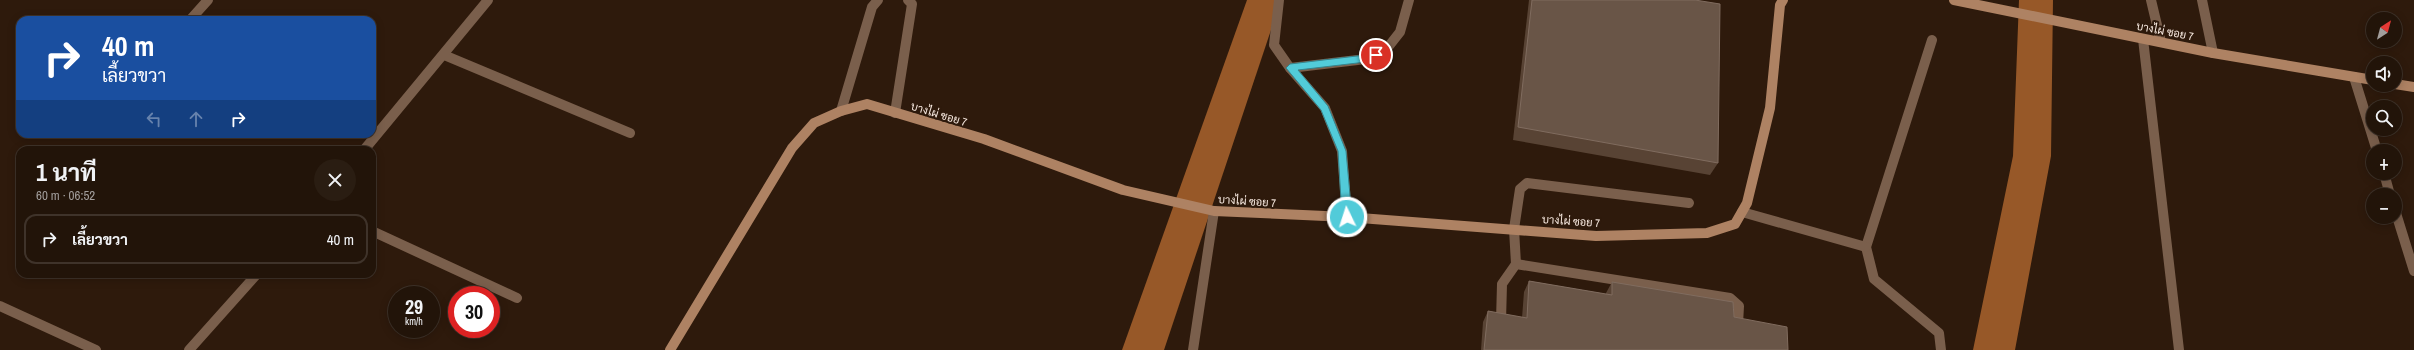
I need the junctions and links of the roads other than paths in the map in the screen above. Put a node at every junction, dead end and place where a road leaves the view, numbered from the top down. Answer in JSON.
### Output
{"nodes":[{"id":1,"x":208,"y":0,"type":"edge"},
{"id":2,"x":488,"y":0,"type":"edge"},
{"id":3,"x":878,"y":0,"type":"edge"},
{"id":4,"x":908,"y":0,"type":"edge"},
{"id":5,"x":1279,"y":0,"type":"edge"},
{"id":6,"x":1408,"y":0,"type":"edge"},
{"id":7,"x":1783,"y":0,"type":"edge"},
{"id":8,"x":1956,"y":0,"type":"edge"},
{"id":9,"x":2151,"y":0,"type":"edge"},
{"id":10,"x":2202,"y":0,"type":"edge"},
{"id":11,"x":194,"y":16,"type":"edge"},
{"id":12,"x":2143,"y":39,"type":"junction"},
{"id":13,"x":1932,"y":40,"type":"dead end"},
{"id":14,"x":2161,"y":42,"type":"junction"},
{"id":15,"x":2213,"y":53,"type":"junction"},
{"id":16,"x":444,"y":55,"type":"junction"},
{"id":17,"x":1290,"y":68,"type":"junction"},
{"id":18,"x":2354,"y":77,"type":"junction"},
{"id":19,"x":2366,"y":79,"type":"edge"},
{"id":20,"x":2402,"y":85,"type":"edge"},
{"id":21,"x":2414,"y":87,"type":"edge"},
{"id":22,"x":841,"y":111,"type":"junction"},
{"id":23,"x":895,"y":113,"type":"junction"},
{"id":24,"x":630,"y":133,"type":"dead end"},
{"id":25,"x":376,"y":136,"type":"edge"},
{"id":26,"x":374,"y":138,"type":"edge"},
{"id":27,"x":2375,"y":144,"type":"edge"},
{"id":28,"x":367,"y":146,"type":"edge"},
{"id":29,"x":1689,"y":203,"type":"dead end"},
{"id":30,"x":1214,"y":211,"type":"junction"},
{"id":31,"x":1742,"y":212,"type":"junction"},
{"id":32,"x":1347,"y":217,"type":"junction"},
{"id":33,"x":2399,"y":224,"type":"edge"},
{"id":34,"x":1514,"y":229,"type":"junction"},
{"id":35,"x":376,"y":233,"type":"edge"},
{"id":36,"x":1866,"y":247,"type":"junction"},
{"id":37,"x":1516,"y":264,"type":"junction"},
{"id":38,"x":2414,"y":272,"type":"edge"},
{"id":39,"x":253,"y":278,"type":"edge"},
{"id":40,"x":517,"y":298,"type":"dead end"},
{"id":41,"x":0,"y":306,"type":"edge"},
{"id":42,"x":1501,"y":321,"type":"edge"},
{"id":43,"x":1738,"y":324,"type":"edge"},
{"id":44,"x":96,"y":350,"type":"edge"},
{"id":45,"x":189,"y":350,"type":"edge"},
{"id":46,"x":670,"y":350,"type":"edge"},
{"id":47,"x":1193,"y":350,"type":"edge"},
{"id":48,"x":1941,"y":350,"type":"edge"},
{"id":49,"x":2179,"y":350,"type":"edge"}],
"edges":[{"from":1,"to":11,"type":"street"},
{"from":2,"to":16,"type":"street"},
{"from":3,"to":22,"type":"street"},
{"from":4,"to":23,"type":"street"},
{"from":5,"to":17,"type":"street"},
{"from":6,"to":17,"type":"street"},
{"from":7,"to":31,"type":"street","name":"บางไผ่ ซอย 7"},
{"from":8,"to":12,"type":"street","name":"บางไผ่ ซอย 7"},
{"from":9,"to":14,"type":"street"},
{"from":10,"to":15,"type":"street"},
{"from":12,"to":14,"type":"street","name":"บางไผ่ ซอย 7"},
{"from":12,"to":49,"type":"street"},
{"from":13,"to":36,"type":"street"},
{"from":14,"to":15,"type":"street","name":"บางไผ่ ซอย 7"},
{"from":15,"to":18,"type":"street","name":"บางไผ่ ซอย 7"},
{"from":16,"to":24,"type":"street"},
{"from":16,"to":25,"type":"street"},
{"from":17,"to":32,"type":"street"},
{"from":18,"to":19,"type":"street","name":"บางไผ่ ซอย 7"},
{"from":18,"to":27,"type":"street"},
{"from":20,"to":21,"type":"street"},
{"from":22,"to":23,"type":"street","name":"บางไผ่ ซอย 7"},
{"from":22,"to":46,"type":"street","name":"บางไผ่ ซอย 7"},
{"from":23,"to":30,"type":"street","name":"บางไผ่ ซอย 7"},
{"from":26,"to":28,"type":"street"},
{"from":29,"to":34,"type":"street"},
{"from":30,"to":32,"type":"street","name":"บางไผ่ ซอย 7"},
{"from":30,"to":47,"type":"street"},
{"from":31,"to":34,"type":"street","name":"บางไผ่ ซอย 7"},
{"from":31,"to":36,"type":"street"},
{"from":32,"to":34,"type":"street","name":"บางไผ่ ซอย 7"},
{"from":33,"to":38,"type":"street"},
{"from":34,"to":37,"type":"street"},
{"from":35,"to":40,"type":"street"},
{"from":36,"to":48,"type":"street"},
{"from":37,"to":42,"type":"street"},
{"from":37,"to":43,"type":"street"},
{"from":39,"to":45,"type":"street"},
{"from":41,"to":44,"type":"street"}]}
